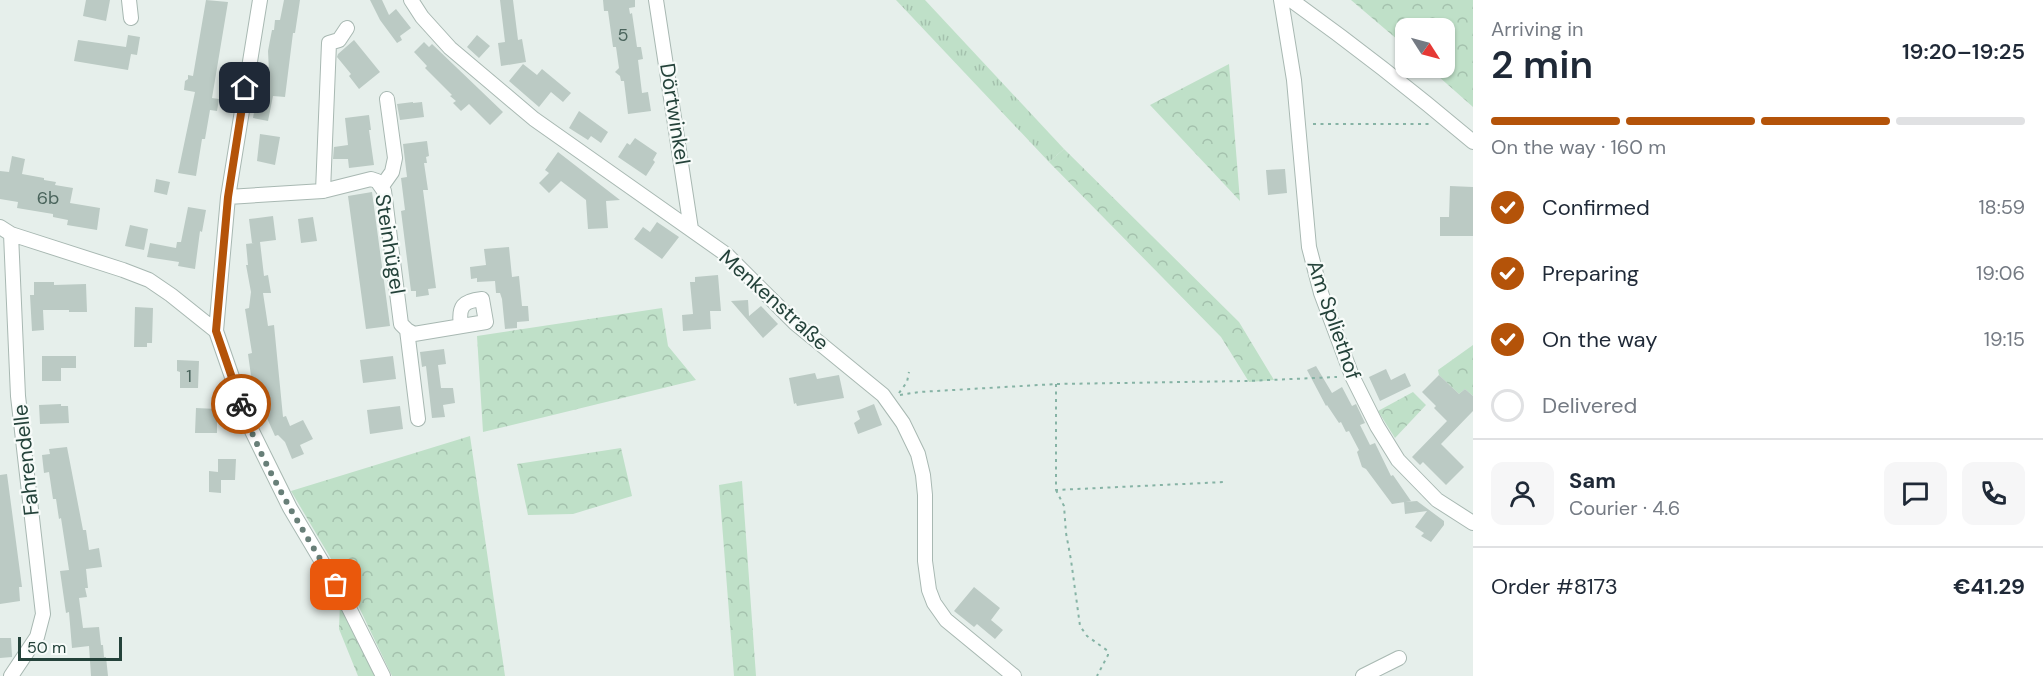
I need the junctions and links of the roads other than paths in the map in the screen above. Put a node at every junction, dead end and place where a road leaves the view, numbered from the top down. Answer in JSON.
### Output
{"nodes":[{"id":1,"x":129,"y":0,"type":"edge"},
{"id":2,"x":260,"y":0,"type":"edge"},
{"id":3,"x":411,"y":0,"type":"edge"},
{"id":4,"x":656,"y":0,"type":"edge"},
{"id":5,"x":1281,"y":0,"type":"edge"},
{"id":6,"x":1291,"y":0,"type":"edge"},
{"id":7,"x":131,"y":18,"type":"dead end"},
{"id":8,"x":347,"y":28,"type":"dead end"},
{"id":9,"x":387,"y":99,"type":"dead end"},
{"id":10,"x":1473,"y":142,"type":"edge"},
{"id":11,"x":382,"y":186,"type":"junction"},
{"id":12,"x":323,"y":191,"type":"junction"},
{"id":13,"x":228,"y":197,"type":"junction"},
{"id":14,"x":691,"y":229,"type":"junction"},
{"id":15,"x":6,"y":230,"type":"edge"},
{"id":16,"x":461,"y":326,"type":"dead end"},
{"id":17,"x":407,"y":330,"type":"junction"},
{"id":18,"x":216,"y":331,"type":"junction"},
{"id":19,"x":418,"y":419,"type":"dead end"},
{"id":20,"x":1473,"y":523,"type":"edge"},
{"id":21,"x":1400,"y":658,"type":"dead end"},
{"id":22,"x":11,"y":676,"type":"edge"},
{"id":23,"x":384,"y":676,"type":"edge"},
{"id":24,"x":1014,"y":676,"type":"edge"},
{"id":25,"x":1363,"y":676,"type":"edge"}],
"edges":[{"from":1,"to":7,"type":"street"},
{"from":2,"to":13,"type":"street"},
{"from":3,"to":14,"type":"street","name":"Menkenstraße"},
{"from":4,"to":14,"type":"street","name":"Dörtwinkel"},
{"from":5,"to":20,"type":"street","name":"Am Spliethof"},
{"from":6,"to":10,"type":"street"},
{"from":8,"to":12,"type":"street"},
{"from":9,"to":11,"type":"street"},
{"from":11,"to":12,"type":"street","name":"Steinhügel"},
{"from":11,"to":17,"type":"street","name":"Steinhügel"},
{"from":12,"to":13,"type":"street","name":"Steinhügel"},
{"from":13,"to":18,"type":"street"},
{"from":14,"to":24,"type":"street","name":"Menkenstraße"},
{"from":15,"to":18,"type":"street"},
{"from":15,"to":22,"type":"street","name":"Fahrendelle"},
{"from":16,"to":17,"type":"street"},
{"from":17,"to":19,"type":"street","name":"Steinhügel"},
{"from":18,"to":23,"type":"street"},
{"from":21,"to":25,"type":"street"}]}
